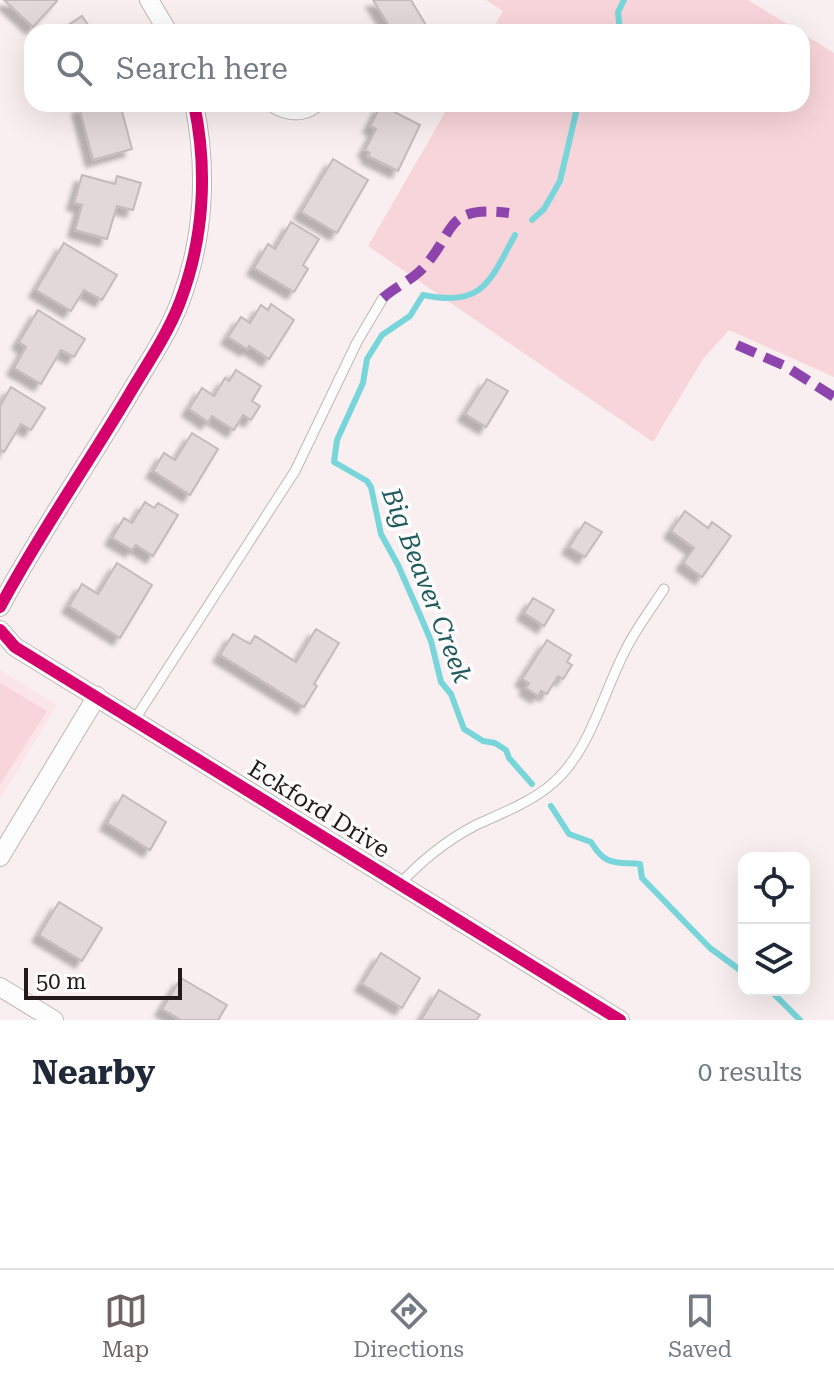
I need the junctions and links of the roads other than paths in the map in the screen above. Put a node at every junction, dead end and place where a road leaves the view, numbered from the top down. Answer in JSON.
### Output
{"nodes":[{"id":1,"x":149,"y":0,"type":"edge"},
{"id":2,"x":163,"y":24,"type":"edge"},
{"id":3,"x":195,"y":112,"type":"edge"},
{"id":4,"x":383,"y":298,"type":"dead end"},
{"id":5,"x":664,"y":589,"type":"dead end"},
{"id":6,"x":0,"y":607,"type":"edge"},
{"id":7,"x":0,"y":630,"type":"edge"},
{"id":8,"x":97,"y":696,"type":"junction"},
{"id":9,"x":135,"y":719,"type":"junction"},
{"id":10,"x":0,"y":857,"type":"edge"},
{"id":11,"x":399,"y":885,"type":"junction"},
{"id":12,"x":0,"y":987,"type":"edge"},
{"id":13,"x":54,"y":1020,"type":"edge"},
{"id":14,"x":620,"y":1020,"type":"edge"}],
"edges":[{"from":1,"to":2,"type":"street"},
{"from":3,"to":6,"type":"street"},
{"from":4,"to":9,"type":"lane"},
{"from":5,"to":11,"type":"lane"},
{"from":7,"to":8,"type":"street","name":"Eckford Drive"},
{"from":8,"to":9,"type":"street","name":"Eckford Drive"},
{"from":8,"to":10,"type":"street"},
{"from":9,"to":11,"type":"street","name":"Eckford Drive"},
{"from":11,"to":14,"type":"street","name":"Eckford Drive"},
{"from":12,"to":13,"type":"street"}]}
